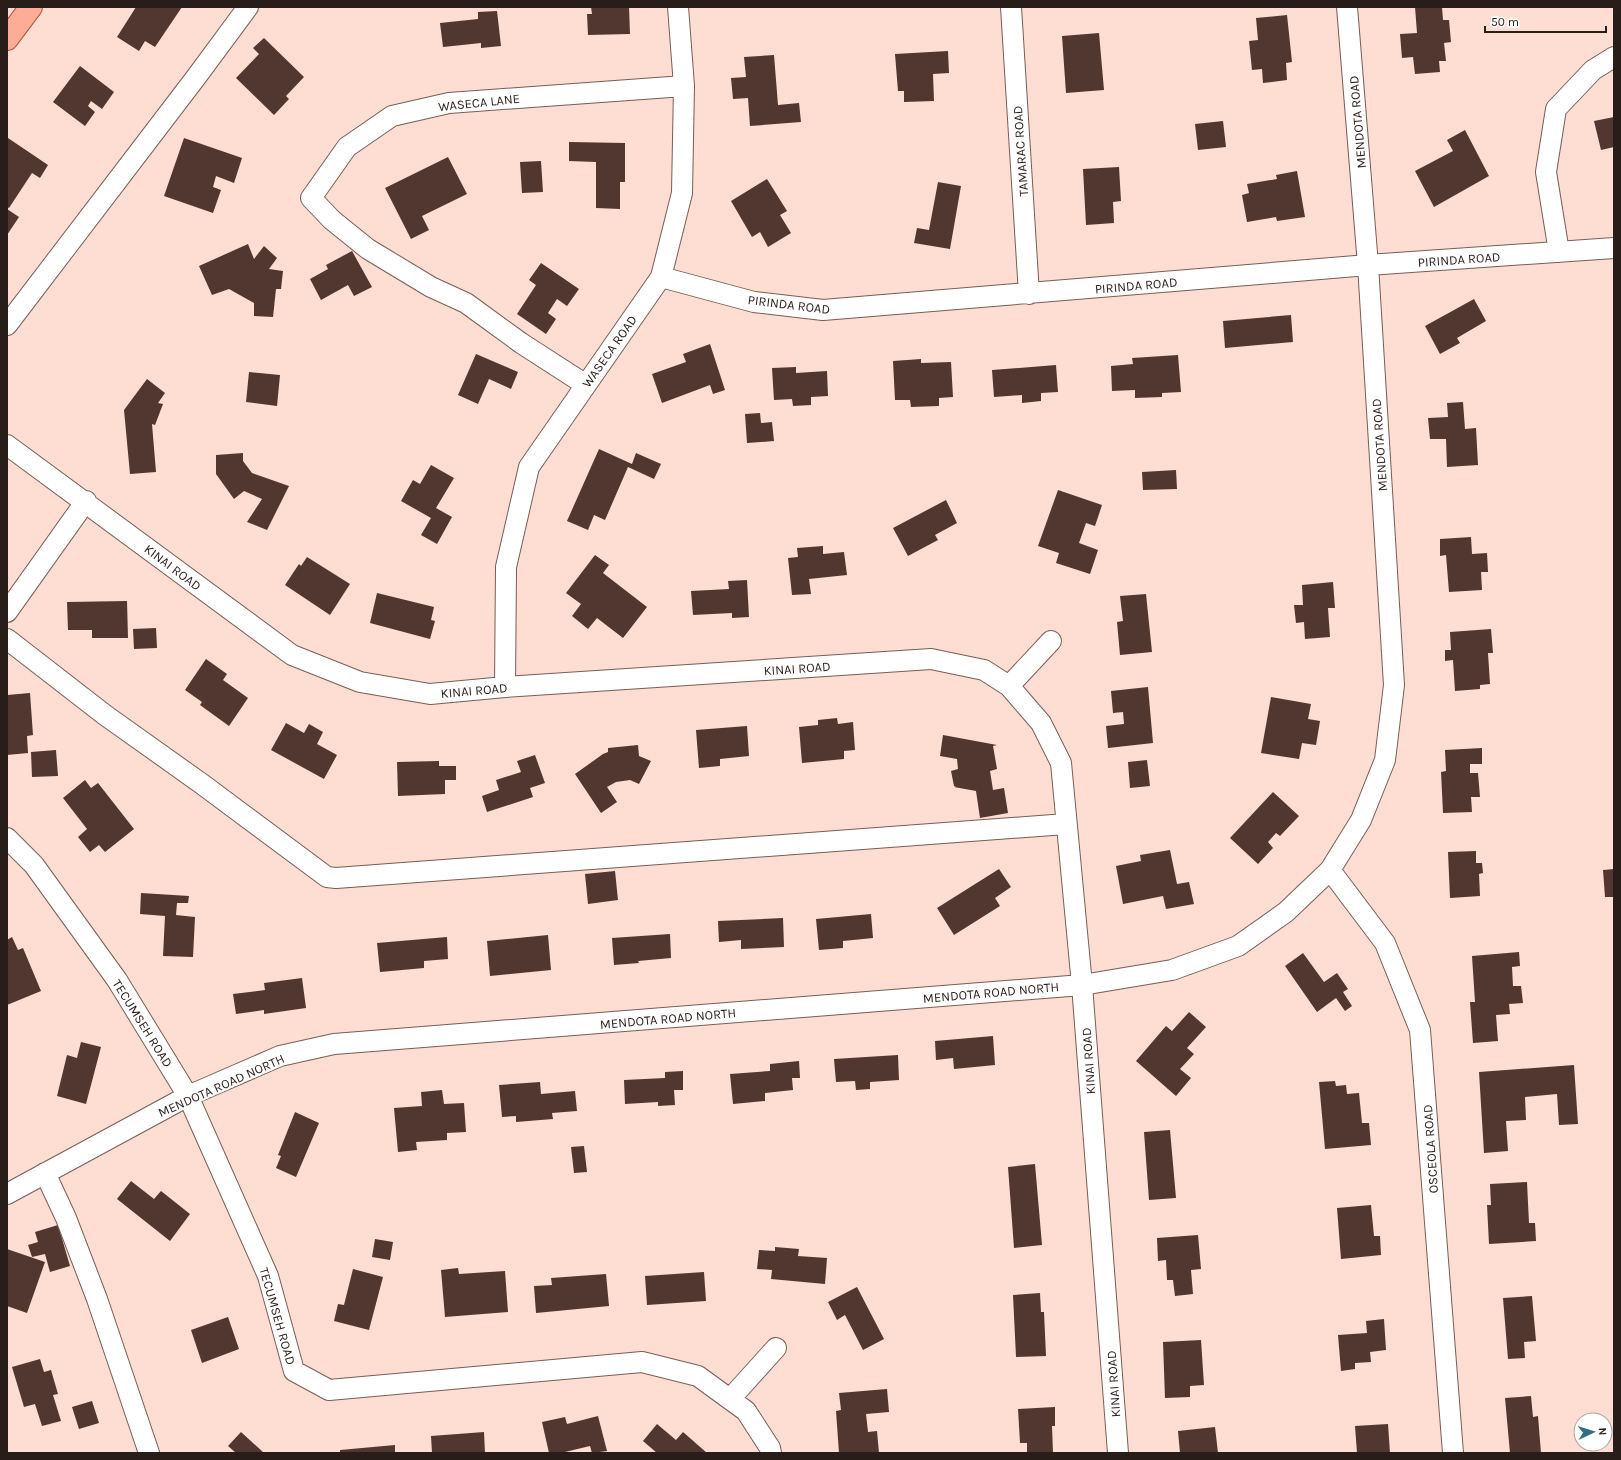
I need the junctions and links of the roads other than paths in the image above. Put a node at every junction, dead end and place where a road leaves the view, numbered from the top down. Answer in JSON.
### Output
{"nodes":[{"id":1,"x":30,"y":7,"type":"edge"},
{"id":2,"x":248,"y":7,"type":"edge"},
{"id":3,"x":678,"y":7,"type":"edge"},
{"id":4,"x":1011,"y":7,"type":"edge"},
{"id":5,"x":1347,"y":7,"type":"edge"},
{"id":6,"x":7,"y":39,"type":"edge"},
{"id":7,"x":1614,"y":57,"type":"edge"},
{"id":8,"x":684,"y":86,"type":"junction"},
{"id":9,"x":1614,"y":248,"type":"edge"},
{"id":10,"x":1559,"y":252,"type":"junction"},
{"id":11,"x":1368,"y":265,"type":"junction"},
{"id":12,"x":661,"y":277,"type":"junction"},
{"id":13,"x":1029,"y":294,"type":"junction"},
{"id":14,"x":7,"y":326,"type":"edge"},
{"id":15,"x":586,"y":385,"type":"junction"},
{"id":16,"x":7,"y":445,"type":"edge"},
{"id":17,"x":86,"y":501,"type":"junction"},
{"id":18,"x":7,"y":612,"type":"edge"},
{"id":19,"x":7,"y":639,"type":"edge"},
{"id":20,"x":1052,"y":641,"type":"dead end"},
{"id":21,"x":1009,"y":686,"type":"junction"},
{"id":22,"x":505,"y":687,"type":"junction"},
{"id":23,"x":1066,"y":824,"type":"junction"},
{"id":24,"x":7,"y":838,"type":"edge"},
{"id":25,"x":1330,"y":870,"type":"junction"},
{"id":26,"x":1082,"y":985,"type":"junction"},
{"id":27,"x":188,"y":1096,"type":"junction"},
{"id":28,"x":45,"y":1173,"type":"junction"},
{"id":29,"x":7,"y":1194,"type":"edge"},
{"id":30,"x":776,"y":1348,"type":"dead end"},
{"id":31,"x":730,"y":1399,"type":"junction"},
{"id":32,"x":149,"y":1453,"type":"edge"},
{"id":33,"x":771,"y":1453,"type":"edge"},
{"id":34,"x":1118,"y":1453,"type":"edge"},
{"id":35,"x":1453,"y":1453,"type":"edge"}],
"edges":[{"from":1,"to":6,"type":"main road"},
{"from":2,"to":14,"type":"street"},
{"from":3,"to":8,"type":"street","name":"WASECA ROAD"},
{"from":4,"to":13,"type":"street","name":"TAMARAC ROAD"},
{"from":5,"to":11,"type":"street","name":"MENDOTA ROAD"},
{"from":7,"to":10,"type":"street"},
{"from":8,"to":12,"type":"street","name":"WASECA ROAD"},
{"from":8,"to":15,"type":"street","name":"WASECA LANE"},
{"from":9,"to":10,"type":"street","name":"PIRINDA ROAD"},
{"from":10,"to":11,"type":"street","name":"PIRINDA ROAD"},
{"from":11,"to":13,"type":"street","name":"PIRINDA ROAD"},
{"from":11,"to":25,"type":"street","name":"MENDOTA ROAD"},
{"from":12,"to":13,"type":"street","name":"PIRINDA ROAD"},
{"from":12,"to":15,"type":"street","name":"WASECA ROAD"},
{"from":15,"to":22,"type":"street","name":"WASECA ROAD"},
{"from":16,"to":17,"type":"street","name":"KINAI ROAD"},
{"from":17,"to":18,"type":"street"},
{"from":17,"to":22,"type":"street","name":"KINAI ROAD"},
{"from":19,"to":23,"type":"street"},
{"from":20,"to":21,"type":"street"},
{"from":21,"to":22,"type":"street","name":"KINAI ROAD"},
{"from":21,"to":23,"type":"street","name":"KINAI ROAD"},
{"from":23,"to":26,"type":"street","name":"KINAI ROAD"},
{"from":24,"to":27,"type":"street","name":"TECUMSEH ROAD"},
{"from":25,"to":26,"type":"street","name":"MENDOTA ROAD NORTH"},
{"from":25,"to":35,"type":"street","name":"OSCEOLA ROAD"},
{"from":26,"to":27,"type":"street","name":"MENDOTA ROAD NORTH"},
{"from":26,"to":34,"type":"street","name":"KINAI ROAD"},
{"from":27,"to":28,"type":"street","name":"MENDOTA ROAD NORTH"},
{"from":27,"to":31,"type":"street","name":"TECUMSEH ROAD"},
{"from":28,"to":29,"type":"street","name":"MENDOTA ROAD NORTH"},
{"from":28,"to":32,"type":"street"},
{"from":30,"to":31,"type":"street"},
{"from":31,"to":33,"type":"street","name":"TECUMSEH ROAD"}]}
